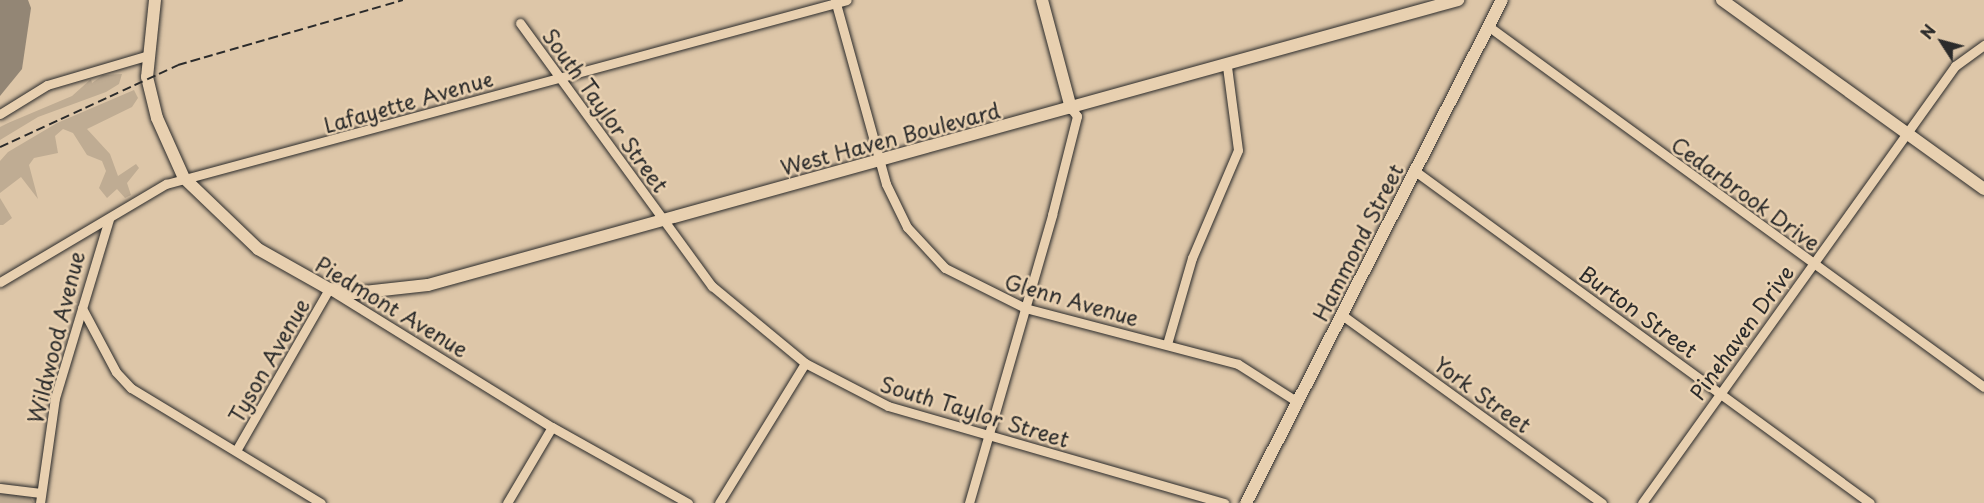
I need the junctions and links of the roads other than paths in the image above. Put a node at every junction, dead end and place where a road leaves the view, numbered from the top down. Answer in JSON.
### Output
{"nodes":[{"id":1,"x":155,"y":0,"type":"edge"},
{"id":2,"x":847,"y":0,"type":"edge"},
{"id":3,"x":1042,"y":0,"type":"edge"},
{"id":4,"x":1458,"y":0,"type":"edge"},
{"id":5,"x":1502,"y":0,"type":"edge"},
{"id":6,"x":1722,"y":0,"type":"edge"},
{"id":7,"x":836,"y":2,"type":"edge"},
{"id":8,"x":520,"y":23,"type":"dead end"},
{"id":9,"x":1488,"y":26,"type":"junction"},
{"id":10,"x":1984,"y":45,"type":"edge"},
{"id":11,"x":149,"y":55,"type":"junction"},
{"id":12,"x":1227,"y":66,"type":"junction"},
{"id":13,"x":563,"y":78,"type":"junction"},
{"id":14,"x":1071,"y":108,"type":"junction"},
{"id":15,"x":0,"y":114,"type":"edge"},
{"id":16,"x":1907,"y":133,"type":"junction"},
{"id":17,"x":880,"y":161,"type":"junction"},
{"id":18,"x":1414,"y":171,"type":"junction"},
{"id":19,"x":184,"y":178,"type":"junction"},
{"id":20,"x":1984,"y":189,"type":"edge"},
{"id":21,"x":109,"y":219,"type":"junction"},
{"id":22,"x":664,"y":220,"type":"junction"},
{"id":23,"x":1812,"y":263,"type":"junction"},
{"id":24,"x":0,"y":282,"type":"edge"},
{"id":25,"x":330,"y":289,"type":"junction"},
{"id":26,"x":82,"y":308,"type":"junction"},
{"id":27,"x":1025,"y":308,"type":"junction"},
{"id":28,"x":1342,"y":315,"type":"junction"},
{"id":29,"x":1167,"y":344,"type":"junction"},
{"id":30,"x":805,"y":363,"type":"junction"},
{"id":31,"x":1984,"y":387,"type":"edge"},
{"id":32,"x":1720,"y":392,"type":"junction"},
{"id":33,"x":1296,"y":401,"type":"junction"},
{"id":34,"x":552,"y":427,"type":"junction"},
{"id":35,"x":989,"y":435,"type":"junction"},
{"id":36,"x":237,"y":449,"type":"junction"},
{"id":37,"x":0,"y":488,"type":"edge"},
{"id":38,"x":41,"y":498,"type":"edge"},
{"id":39,"x":311,"y":501,"type":"edge"},
{"id":40,"x":321,"y":503,"type":"edge"},
{"id":41,"x":507,"y":503,"type":"edge"},
{"id":42,"x":688,"y":503,"type":"edge"},
{"id":43,"x":718,"y":503,"type":"edge"},
{"id":44,"x":969,"y":503,"type":"edge"},
{"id":45,"x":1224,"y":503,"type":"edge"},
{"id":46,"x":1246,"y":503,"type":"edge"},
{"id":47,"x":1602,"y":503,"type":"edge"},
{"id":48,"x":1642,"y":503,"type":"edge"},
{"id":49,"x":1870,"y":503,"type":"edge"}],
"edges":[{"from":1,"to":11,"type":"street","name":"Piedmont Avenue"},
{"from":2,"to":7,"type":"street","name":"Lafayette Avenue"},
{"from":3,"to":14,"type":"street"},
{"from":4,"to":12,"type":"street","name":"West Haven Boulevard"},
{"from":5,"to":9,"type":"street","name":"Hammond Street"},
{"from":6,"to":16,"type":"street"},
{"from":7,"to":13,"type":"street","name":"Lafayette Avenue"},
{"from":7,"to":17,"type":"street","name":"Glenn Avenue"},
{"from":8,"to":13,"type":"street","name":"South Taylor Street"},
{"from":9,"to":18,"type":"street","name":"Hammond Street"},
{"from":9,"to":23,"type":"street","name":"Cedarbrook Drive"},
{"from":10,"to":16,"type":"street","name":"Pinehaven Drive"},
{"from":11,"to":15,"type":"street"},
{"from":11,"to":19,"type":"street","name":"Piedmont Avenue"},
{"from":12,"to":14,"type":"street","name":"West Haven Boulevard"},
{"from":12,"to":29,"type":"street"},
{"from":13,"to":19,"type":"street","name":"Lafayette Avenue"},
{"from":13,"to":22,"type":"street","name":"South Taylor Street"},
{"from":14,"to":17,"type":"street","name":"West Haven Boulevard"},
{"from":14,"to":27,"type":"street"},
{"from":16,"to":20,"type":"street"},
{"from":16,"to":23,"type":"street","name":"Pinehaven Drive"},
{"from":17,"to":22,"type":"street","name":"West Haven Boulevard"},
{"from":17,"to":27,"type":"street","name":"Glenn Avenue"},
{"from":18,"to":28,"type":"street","name":"Hammond Street"},
{"from":18,"to":32,"type":"street","name":"Burton Street"},
{"from":19,"to":21,"type":"street","name":"Lafayette Avenue"},
{"from":19,"to":25,"type":"street","name":"Piedmont Avenue"},
{"from":21,"to":24,"type":"street","name":"Lafayette Avenue"},
{"from":21,"to":26,"type":"street","name":"Wildwood Avenue"},
{"from":22,"to":25,"type":"street","name":"West Haven Boulevard"},
{"from":22,"to":30,"type":"street","name":"South Taylor Street"},
{"from":23,"to":31,"type":"street","name":"Cedarbrook Drive"},
{"from":23,"to":32,"type":"street","name":"Pinehaven Drive"},
{"from":25,"to":34,"type":"street","name":"Piedmont Avenue"},
{"from":25,"to":36,"type":"street","name":"Tyson Avenue"},
{"from":26,"to":36,"type":"street"},
{"from":26,"to":38,"type":"street","name":"Wildwood Avenue"},
{"from":27,"to":29,"type":"street","name":"Glenn Avenue"},
{"from":27,"to":35,"type":"street"},
{"from":28,"to":33,"type":"street","name":"Hammond Street"},
{"from":28,"to":47,"type":"street","name":"York Street"},
{"from":29,"to":33,"type":"street","name":"Glenn Avenue"},
{"from":30,"to":35,"type":"street","name":"South Taylor Street"},
{"from":30,"to":43,"type":"street"},
{"from":32,"to":48,"type":"street","name":"Pinehaven Drive"},
{"from":32,"to":49,"type":"street","name":"Burton Street"},
{"from":33,"to":46,"type":"street","name":"Hammond Street"},
{"from":34,"to":41,"type":"street"},
{"from":34,"to":42,"type":"street","name":"Piedmont Avenue"},
{"from":35,"to":44,"type":"street"},
{"from":35,"to":45,"type":"street","name":"South Taylor Street"},
{"from":36,"to":39,"type":"street"},
{"from":37,"to":38,"type":"street"},
{"from":39,"to":40,"type":"street"}]}
